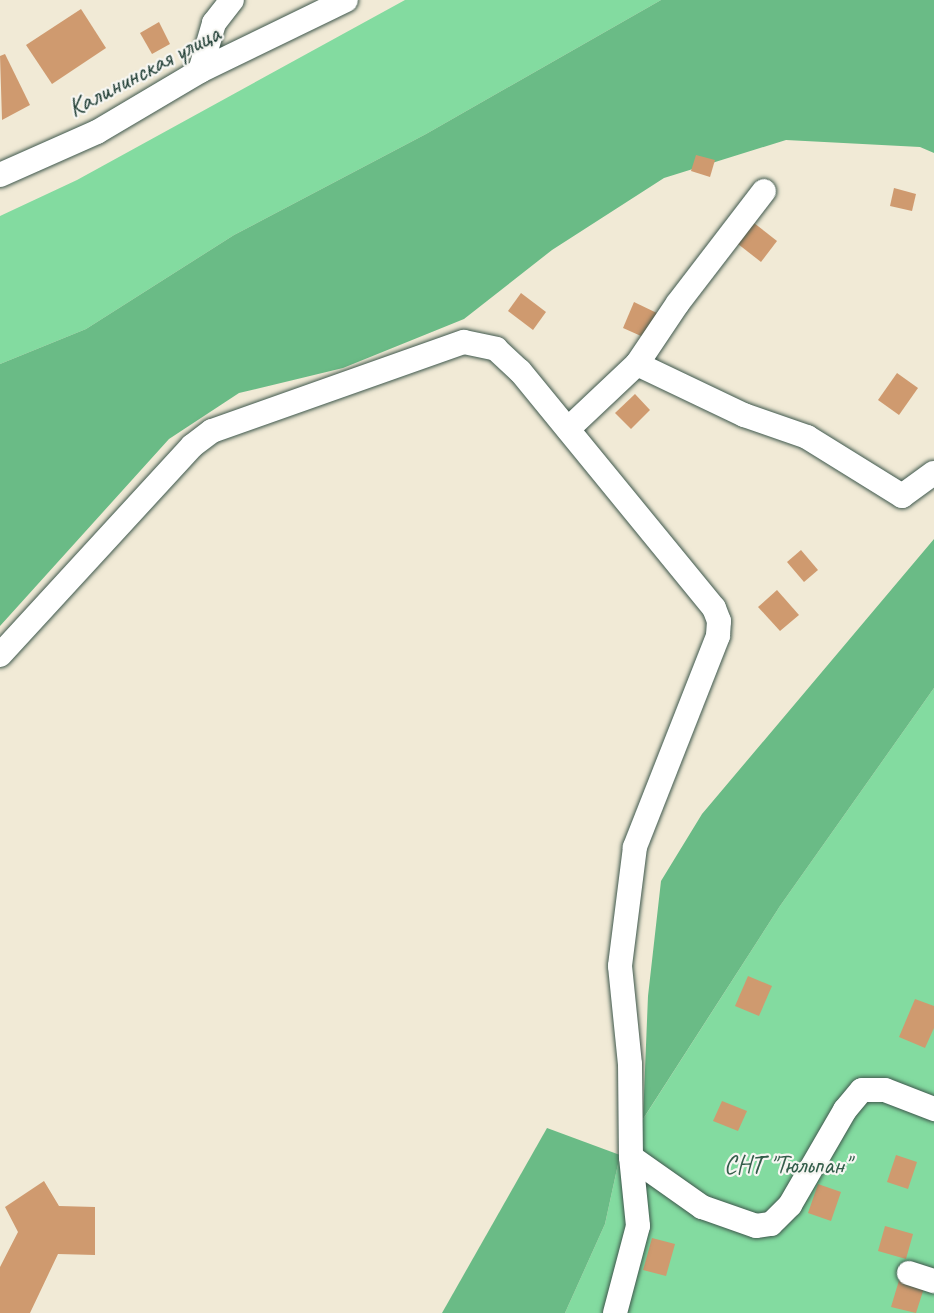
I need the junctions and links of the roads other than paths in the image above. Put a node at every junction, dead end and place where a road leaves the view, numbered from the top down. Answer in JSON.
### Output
{"nodes":[{"id":1,"x":232,"y":0,"type":"edge"},
{"id":2,"x":346,"y":0,"type":"edge"},
{"id":3,"x":200,"y":71,"type":"junction"},
{"id":4,"x":0,"y":175,"type":"edge"},
{"id":5,"x":764,"y":191,"type":"dead end"},
{"id":6,"x":637,"y":364,"type":"junction"},
{"id":7,"x":568,"y":429,"type":"junction"},
{"id":8,"x":934,"y":473,"type":"edge"},
{"id":9,"x":0,"y":655,"type":"edge"},
{"id":10,"x":934,"y":1109,"type":"edge"},
{"id":11,"x":631,"y":1157,"type":"junction"},
{"id":12,"x":909,"y":1273,"type":"dead end"},
{"id":13,"x":934,"y":1281,"type":"edge"},
{"id":14,"x":615,"y":1313,"type":"edge"}],
"edges":[{"from":1,"to":3,"type":"street"},
{"from":2,"to":3,"type":"street","name":"Калининская улица"},
{"from":3,"to":4,"type":"street","name":"Калининская улица"},
{"from":5,"to":6,"type":"street"},
{"from":6,"to":7,"type":"street"},
{"from":6,"to":8,"type":"street"},
{"from":7,"to":9,"type":"street"},
{"from":7,"to":11,"type":"street"},
{"from":10,"to":11,"type":"street"},
{"from":11,"to":14,"type":"street"},
{"from":12,"to":13,"type":"street"}]}
